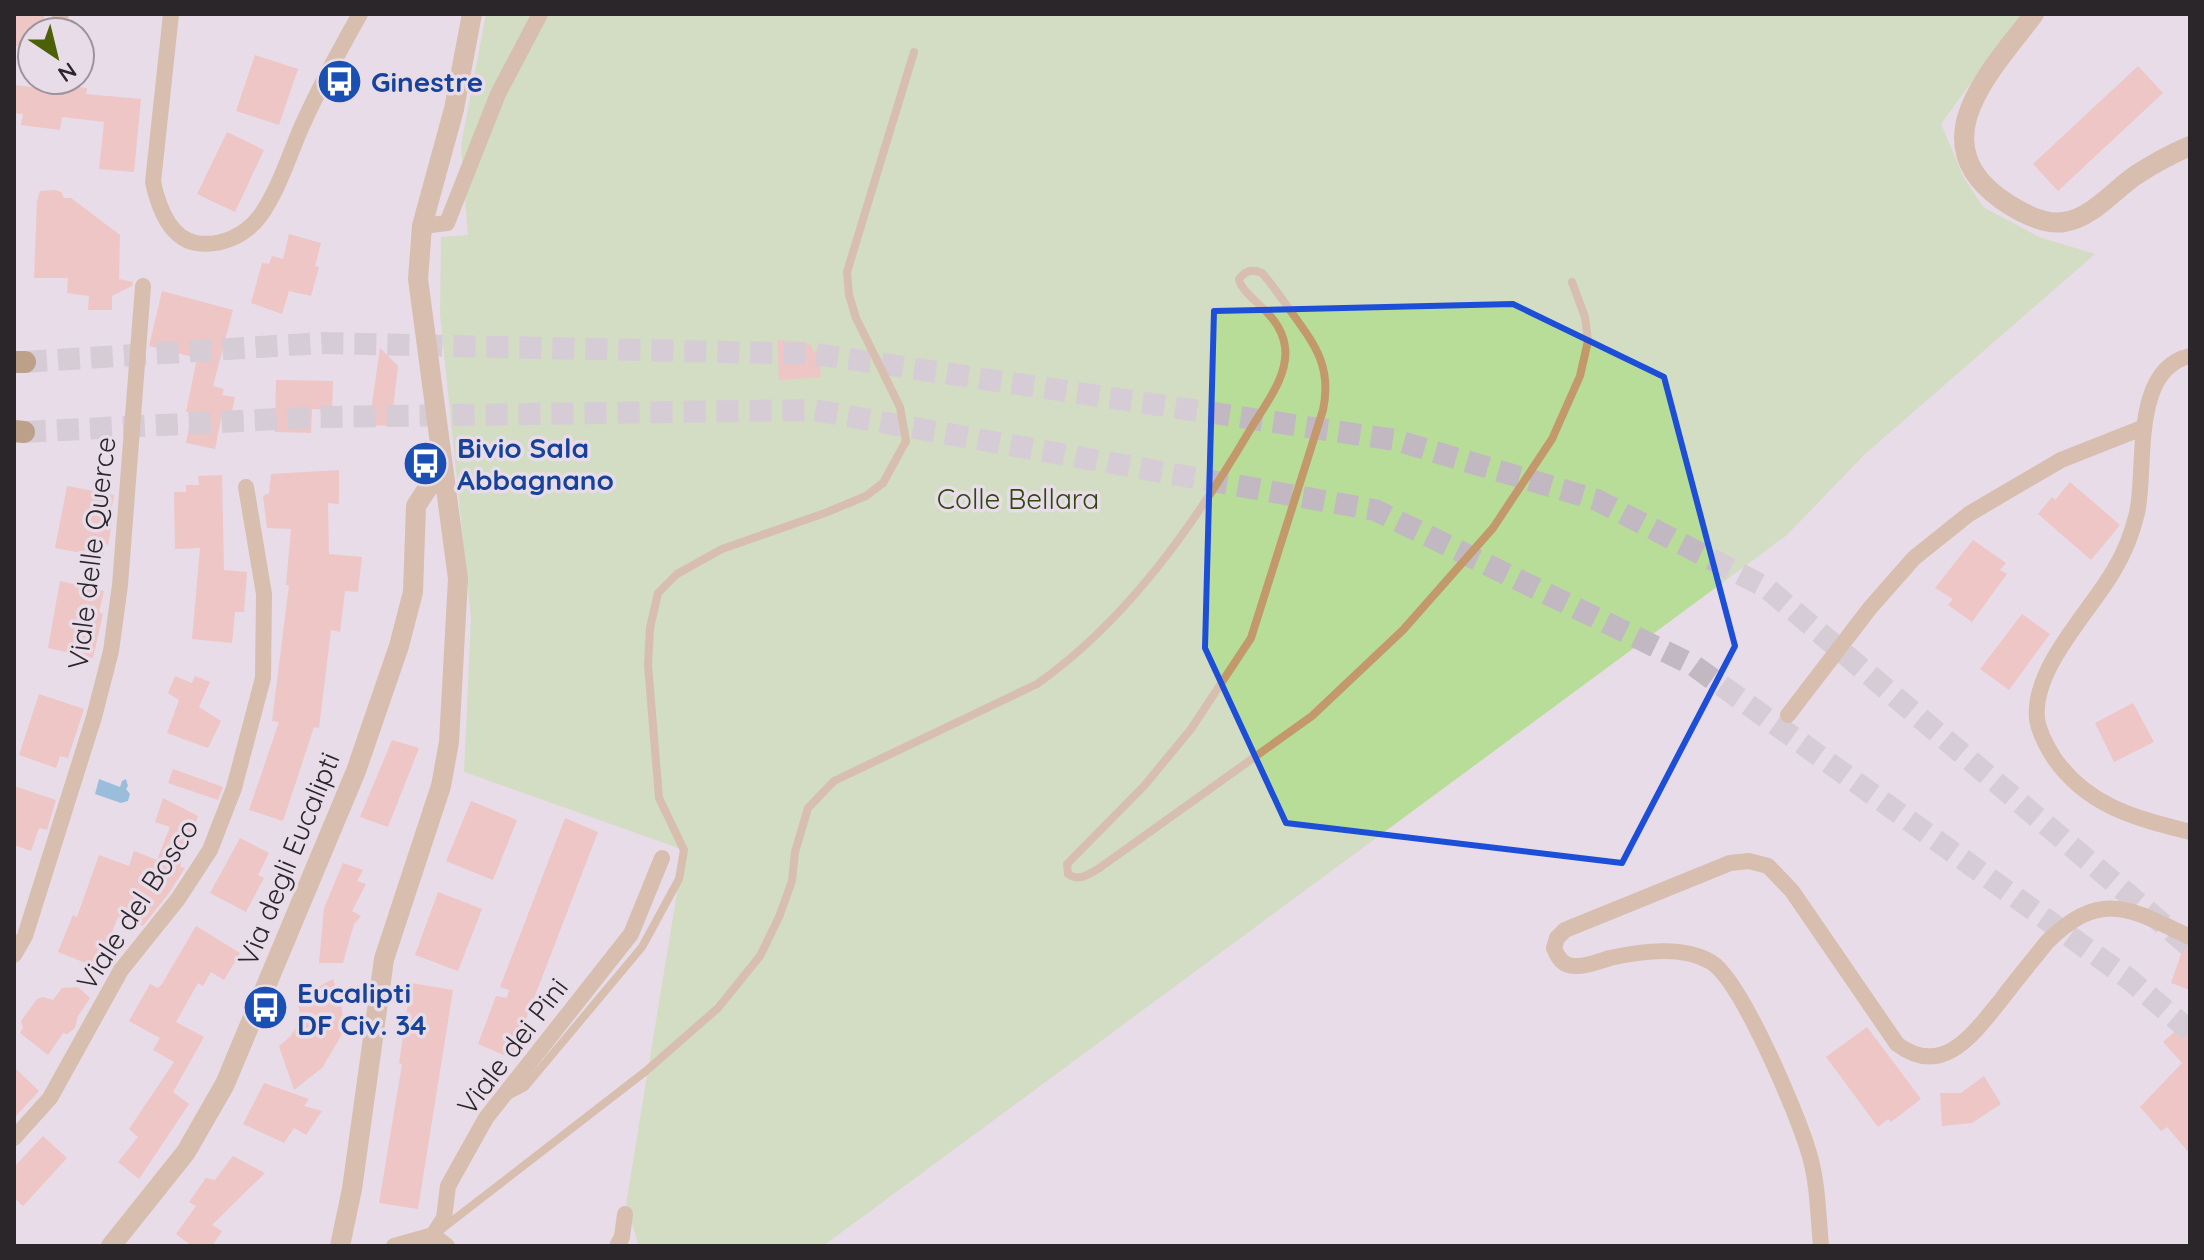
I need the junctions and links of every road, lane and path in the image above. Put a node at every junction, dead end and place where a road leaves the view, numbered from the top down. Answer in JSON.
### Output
{"nodes":[{"id":1,"x":171,"y":14,"type":"edge"},
{"id":2,"x":360,"y":14,"type":"edge"},
{"id":3,"x":472,"y":14,"type":"edge"},
{"id":4,"x":540,"y":14,"type":"edge"},
{"id":5,"x":2034,"y":14,"type":"edge"},
{"id":6,"x":914,"y":52,"type":"dead end"},
{"id":7,"x":2190,"y":146,"type":"edge"},
{"id":8,"x":422,"y":226,"type":"junction"},
{"id":9,"x":1572,"y":282,"type":"dead end"},
{"id":10,"x":143,"y":286,"type":"dead end"},
{"id":11,"x":2190,"y":356,"type":"edge"},
{"id":12,"x":2142,"y":428,"type":"junction"},
{"id":13,"x":443,"y":479,"type":"junction"},
{"id":14,"x":246,"y":487,"type":"dead end"},
{"id":15,"x":1788,"y":715,"type":"dead end"},
{"id":16,"x":2190,"y":832,"type":"edge"},
{"id":17,"x":662,"y":858,"type":"dead end"},
{"id":18,"x":2190,"y":937,"type":"edge"},
{"id":19,"x":14,"y":955,"type":"edge"},
{"id":20,"x":503,"y":1098,"type":"junction"},
{"id":21,"x":14,"y":1138,"type":"edge"},
{"id":22,"x":625,"y":1214,"type":"dead end"},
{"id":23,"x":433,"y":1235,"type":"junction"},
{"id":24,"x":111,"y":1246,"type":"edge"},
{"id":25,"x":340,"y":1246,"type":"edge"},
{"id":26,"x":394,"y":1246,"type":"edge"},
{"id":27,"x":447,"y":1246,"type":"edge"},
{"id":28,"x":617,"y":1246,"type":"edge"},
{"id":29,"x":1821,"y":1246,"type":"edge"}],
"edges":[{"from":1,"to":2,"type":"street"},
{"from":3,"to":8,"type":"street"},
{"from":4,"to":8,"type":"street"},
{"from":5,"to":7,"type":"street"},
{"from":6,"to":20,"type":"lane"},
{"from":8,"to":13,"type":"street"},
{"from":9,"to":23,"type":"lane"},
{"from":10,"to":19,"type":"street","name":"Viale delle Querce"},
{"from":11,"to":12,"type":"street"},
{"from":12,"to":15,"type":"street"},
{"from":12,"to":16,"type":"street"},
{"from":13,"to":24,"type":"street","name":"Via degli Eucalipti"},
{"from":13,"to":25,"type":"street"},
{"from":14,"to":21,"type":"street","name":"Viale del Bosco"},
{"from":17,"to":20,"type":"street","name":"Viale dei Pini"},
{"from":18,"to":29,"type":"street"},
{"from":20,"to":23,"type":"street","name":"Viale dei Pini"},
{"from":22,"to":28,"type":"street"},
{"from":23,"to":26,"type":"street"},
{"from":23,"to":27,"type":"street"}]}
